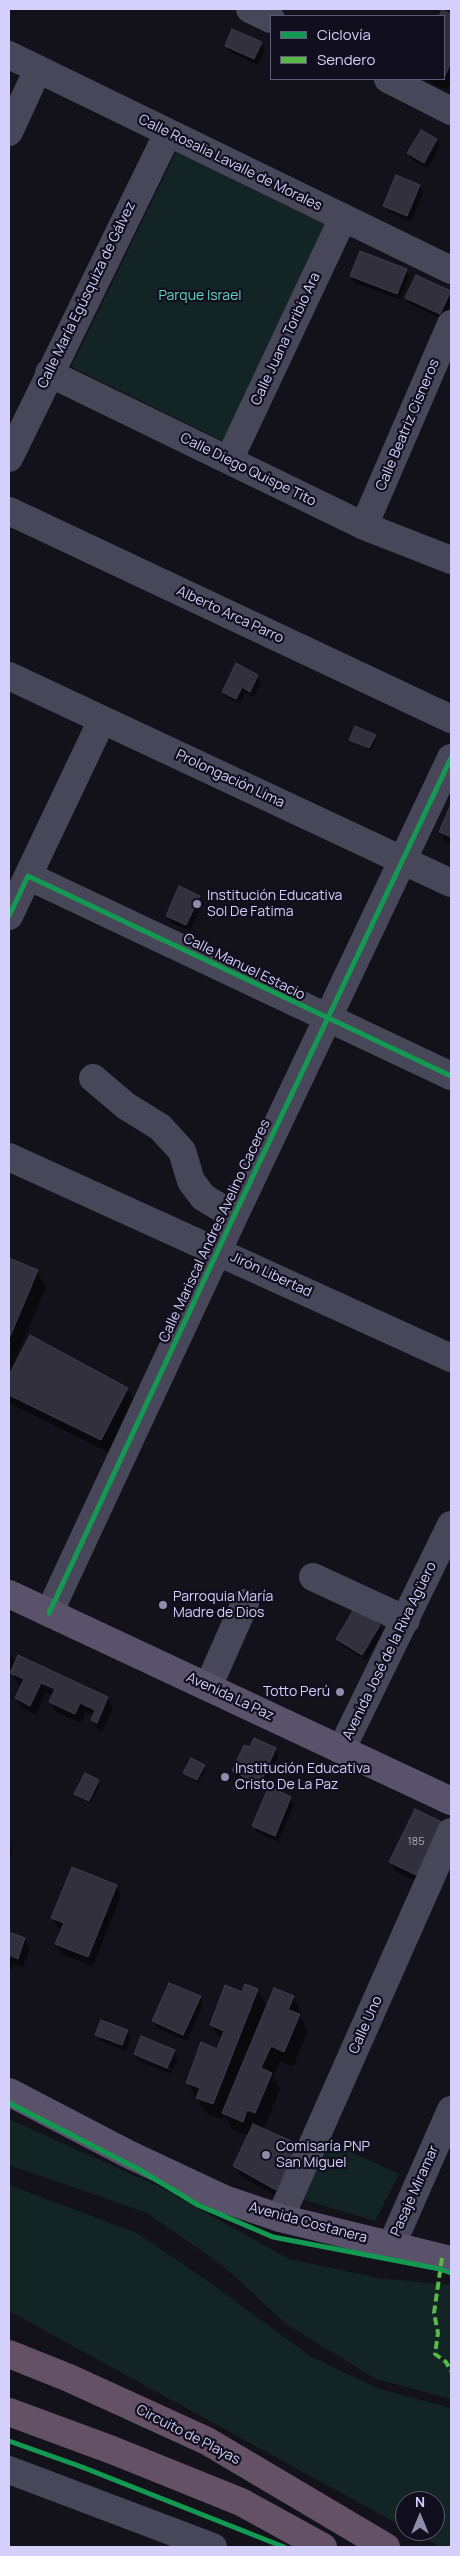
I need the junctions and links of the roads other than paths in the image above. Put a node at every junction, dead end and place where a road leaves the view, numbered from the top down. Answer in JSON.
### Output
{"nodes":[{"id":1,"x":250,"y":9,"type":"edge"},
{"id":2,"x":270,"y":19,"type":"edge"},
{"id":3,"x":9,"y":55,"type":"edge"},
{"id":4,"x":38,"y":69,"type":"junction"},
{"id":5,"x":390,"y":80,"type":"edge"},
{"id":6,"x":451,"y":111,"type":"edge"},
{"id":7,"x":9,"y":132,"type":"edge"},
{"id":8,"x":168,"y":133,"type":"junction"},
{"id":9,"x":343,"y":218,"type":"junction"},
{"id":10,"x":451,"y":270,"type":"edge"},
{"id":11,"x":451,"y":324,"type":"edge"},
{"id":12,"x":49,"y":372,"type":"junction"},
{"id":13,"x":9,"y":458,"type":"edge"},
{"id":14,"x":229,"y":460,"type":"junction"},
{"id":15,"x":9,"y":511,"type":"edge"},
{"id":16,"x":364,"y":526,"type":"junction"},
{"id":17,"x":451,"y":560,"type":"edge"},
{"id":18,"x":9,"y":676,"type":"edge"},
{"id":19,"x":451,"y":719,"type":"edge"},
{"id":20,"x":102,"y":720,"type":"junction"},
{"id":21,"x":451,"y":758,"type":"edge"},
{"id":22,"x":404,"y":860,"type":"junction"},
{"id":23,"x":28,"y":876,"type":"junction"},
{"id":24,"x":451,"y":883,"type":"edge"},
{"id":25,"x":9,"y":916,"type":"edge"},
{"id":26,"x":328,"y":1019,"type":"junction"},
{"id":27,"x":451,"y":1076,"type":"edge"},
{"id":28,"x":93,"y":1078,"type":"dead end"},
{"id":29,"x":9,"y":1157,"type":"edge"},
{"id":30,"x":234,"y":1216,"type":"junction"},
{"id":31,"x":218,"y":1251,"type":"junction"},
{"id":32,"x":451,"y":1358,"type":"edge"},
{"id":33,"x":451,"y":1524,"type":"edge"},
{"id":34,"x":445,"y":1556,"type":"edge"},
{"id":35,"x":313,"y":1577,"type":"dead end"},
{"id":36,"x":9,"y":1594,"type":"edge"},
{"id":37,"x":245,"y":1603,"type":"dead end"},
{"id":38,"x":50,"y":1613,"type":"junction"},
{"id":39,"x":406,"y":1620,"type":"junction"},
{"id":40,"x":208,"y":1687,"type":"junction"},
{"id":41,"x":341,"y":1750,"type":"junction"},
{"id":42,"x":451,"y":1801,"type":"edge"},
{"id":43,"x":451,"y":1832,"type":"edge"},
{"id":44,"x":9,"y":2092,"type":"edge"},
{"id":45,"x":451,"y":2110,"type":"edge"},
{"id":46,"x":280,"y":2218,"type":"junction"},
{"id":47,"x":392,"y":2244,"type":"junction"},
{"id":48,"x":451,"y":2260,"type":"edge"},
{"id":49,"x":9,"y":2354,"type":"edge"},
{"id":50,"x":9,"y":2412,"type":"edge"},
{"id":51,"x":9,"y":2470,"type":"edge"},
{"id":52,"x":213,"y":2547,"type":"edge"},
{"id":53,"x":323,"y":2547,"type":"edge"},
{"id":54,"x":386,"y":2547,"type":"edge"}],
"edges":[{"from":1,"to":2,"type":"street"},
{"from":3,"to":4,"type":"street","name":"Calle Rosalia Lavalle de Morales"},
{"from":4,"to":7,"type":"street"},
{"from":4,"to":8,"type":"street","name":"Calle Rosalia Lavalle de Morales"},
{"from":5,"to":6,"type":"street"},
{"from":8,"to":9,"type":"street","name":"Calle Rosalia Lavalle de Morales"},
{"from":8,"to":12,"type":"street","name":"Calle María Egúsquiza de Gálvez"},
{"from":9,"to":10,"type":"street","name":"Calle Rosalia Lavalle de Morales"},
{"from":9,"to":14,"type":"street","name":"Calle Juana Toribio Ara"},
{"from":11,"to":16,"type":"street","name":"Calle Beatriz Cisneros"},
{"from":12,"to":13,"type":"street","name":"Calle María Egúsquiza de Gálvez"},
{"from":12,"to":14,"type":"street","name":"Calle Diego Quispe Tito"},
{"from":14,"to":16,"type":"street","name":"Calle Diego Quispe Tito"},
{"from":15,"to":19,"type":"street","name":"Alberto Arca Parro"},
{"from":16,"to":17,"type":"street","name":"Calle Diego Quispe Tito"},
{"from":18,"to":20,"type":"street","name":"Prolongación Lima"},
{"from":20,"to":22,"type":"street","name":"Prolongación Lima"},
{"from":20,"to":23,"type":"street"},
{"from":21,"to":22,"type":"street","name":"Calle Mariscal Andres Avelino Caceres"},
{"from":22,"to":24,"type":"street","name":"Prolongación Lima"},
{"from":22,"to":26,"type":"street","name":"Calle Mariscal Andres Avelino Caceres"},
{"from":23,"to":25,"type":"street"},
{"from":23,"to":26,"type":"street","name":"Calle Manuel Estacio"},
{"from":26,"to":27,"type":"street","name":"Calle Manuel Estacio"},
{"from":26,"to":30,"type":"street","name":"Calle Mariscal Andres Avelino Caceres"},
{"from":28,"to":30,"type":"street"},
{"from":29,"to":31,"type":"street","name":"Jirón Libertad"},
{"from":30,"to":31,"type":"street","name":"Calle Mariscal Andres Avelino Caceres"},
{"from":31,"to":32,"type":"street","name":"Jirón Libertad"},
{"from":31,"to":38,"type":"street","name":"Calle Mariscal Andres Avelino Caceres"},
{"from":33,"to":34,"type":"street","name":"Avenida José de la Riva Agüero"},
{"from":34,"to":39,"type":"street","name":"Avenida José de la Riva Agüero"},
{"from":35,"to":39,"type":"street"},
{"from":36,"to":38,"type":"main road","name":"Avenida La Paz"},
{"from":37,"to":40,"type":"street"},
{"from":38,"to":40,"type":"main road","name":"Avenida La Paz"},
{"from":39,"to":41,"type":"street","name":"Avenida José de la Riva Agüero"},
{"from":40,"to":41,"type":"main road","name":"Avenida La Paz"},
{"from":41,"to":42,"type":"main road","name":"Avenida La Paz"},
{"from":43,"to":46,"type":"street","name":"Calle Uno"},
{"from":44,"to":46,"type":"main road","name":"Avenida Costanera"},
{"from":45,"to":47,"type":"street","name":"Pasaje Miramar"},
{"from":46,"to":47,"type":"main road","name":"Avenida Costanera"},
{"from":47,"to":48,"type":"main road","name":"Avenida Costanera"},
{"from":49,"to":54,"type":"highway","name":"Circuito de Playas"},
{"from":50,"to":53,"type":"highway"},
{"from":51,"to":52,"type":"street"}]}
